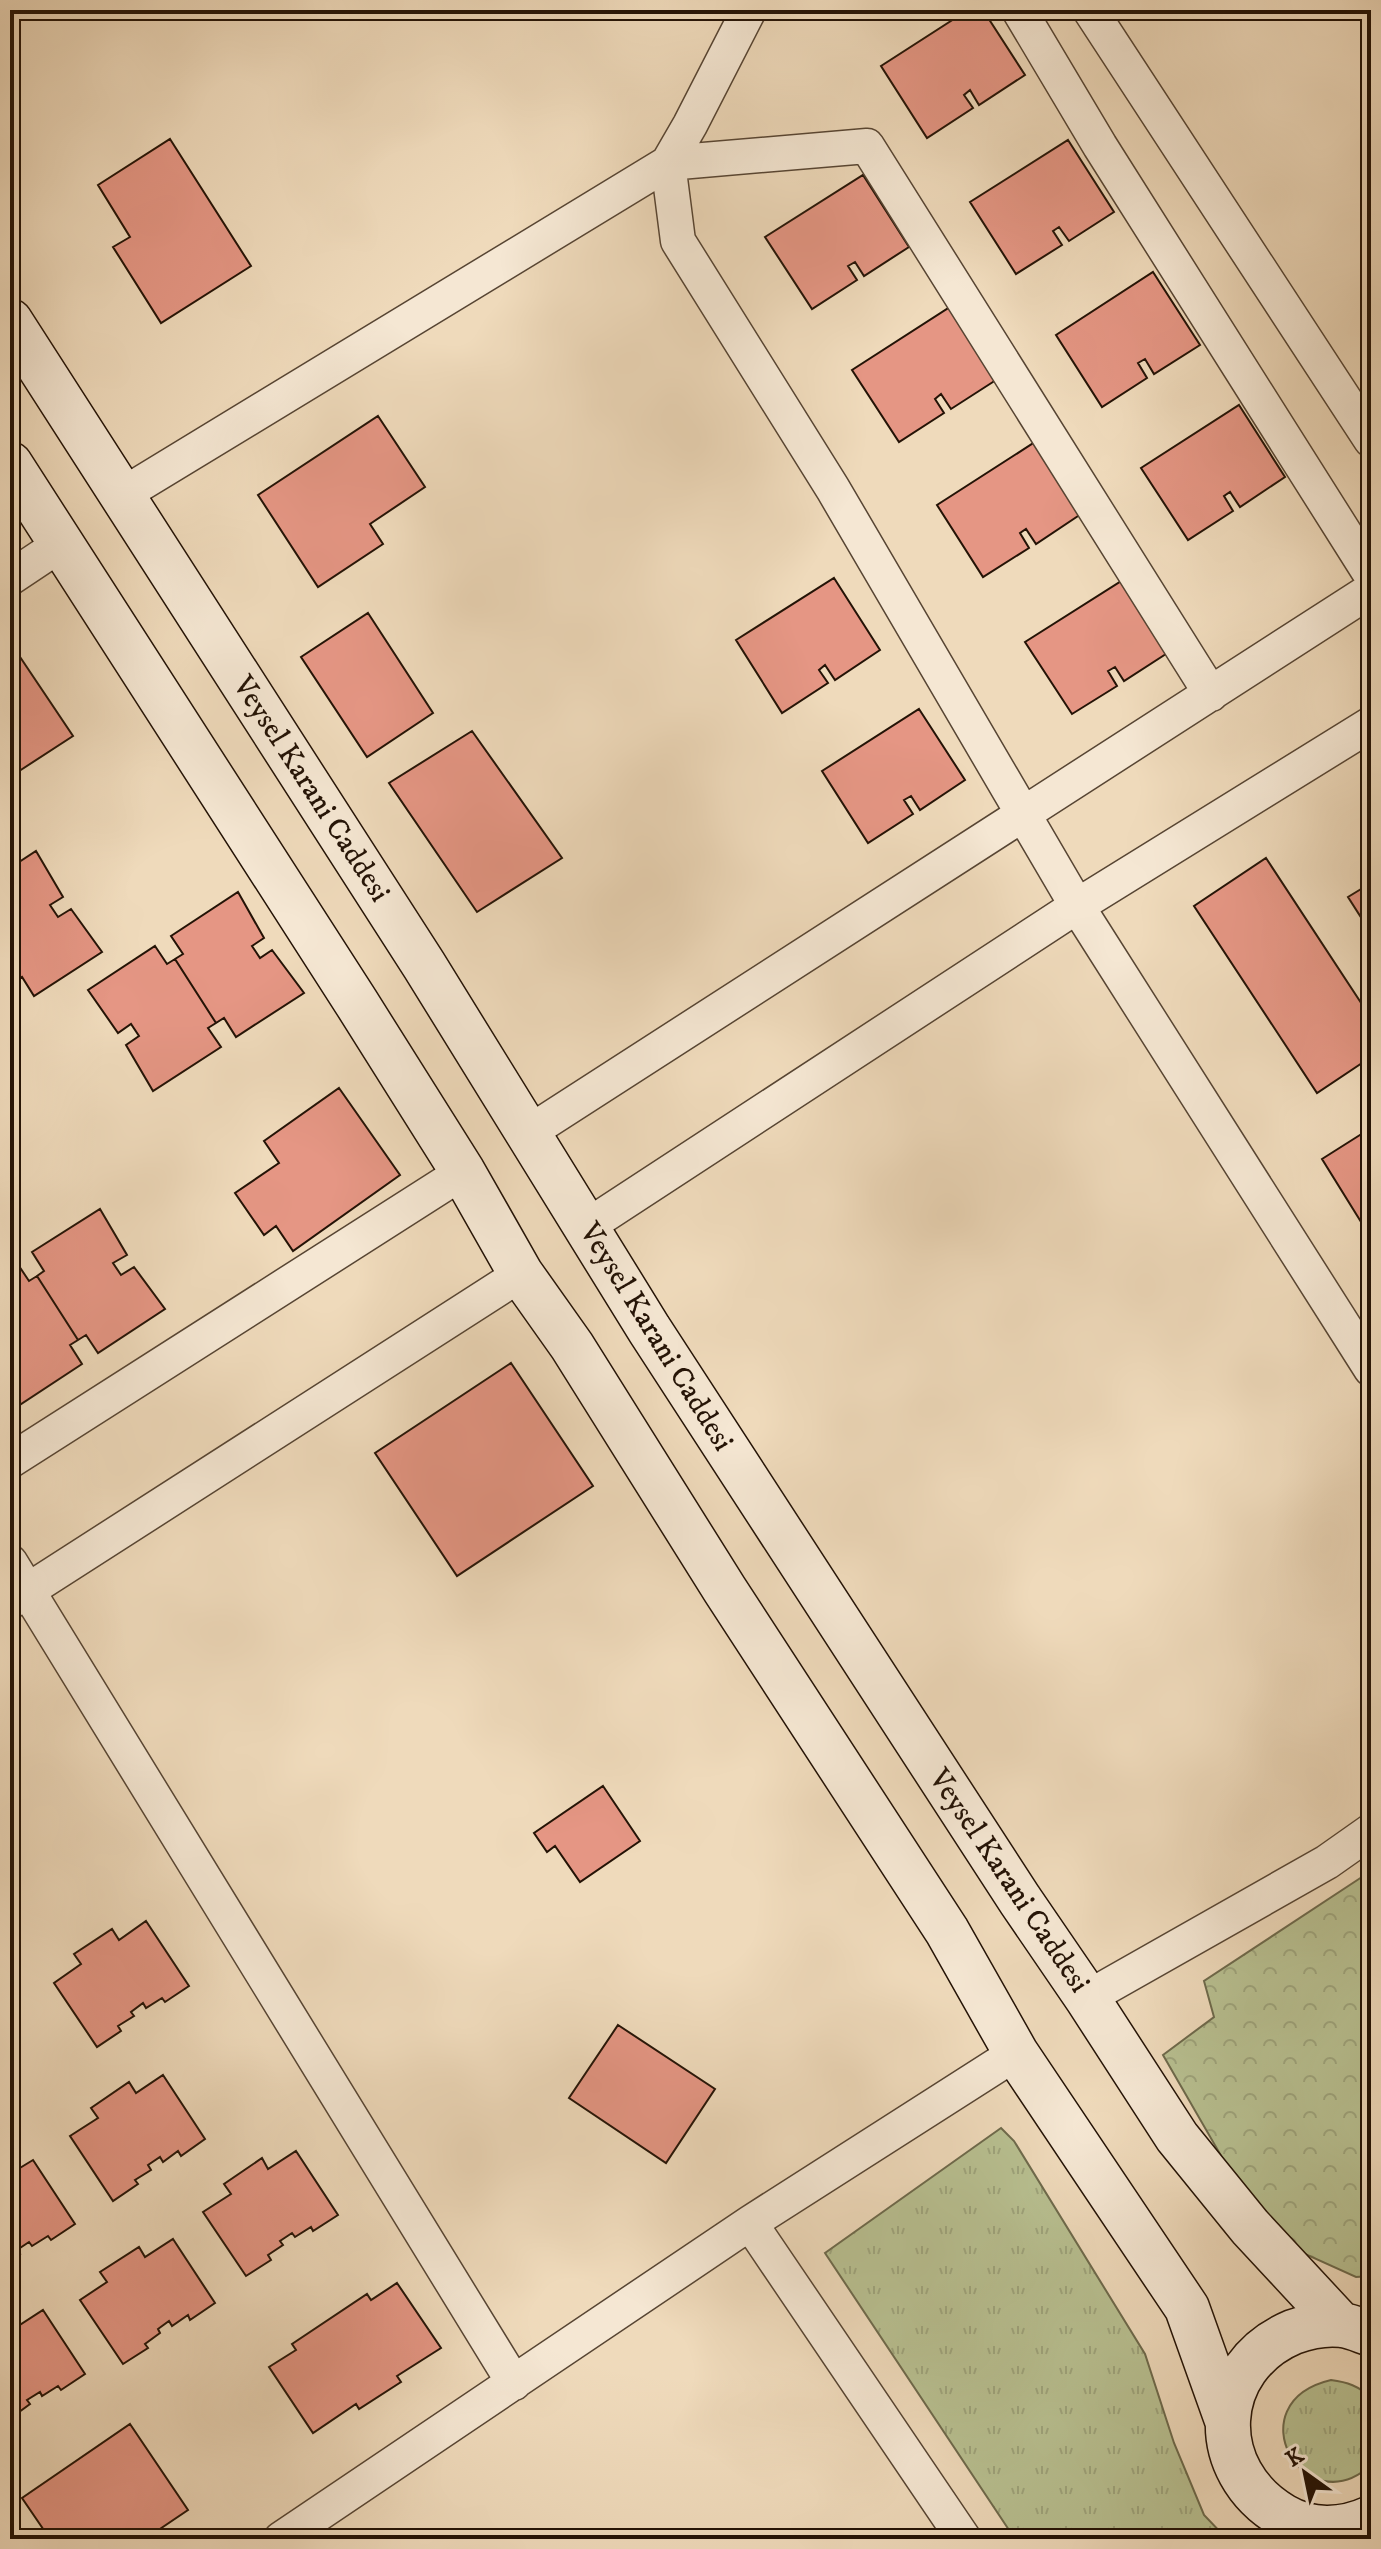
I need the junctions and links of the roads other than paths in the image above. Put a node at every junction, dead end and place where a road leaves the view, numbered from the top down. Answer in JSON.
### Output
{"nodes":[{"id":1,"x":749,"y":10,"type":"edge"},
{"id":2,"x":1019,"y":10,"type":"edge"},
{"id":3,"x":1090,"y":10,"type":"edge"},
{"id":4,"x":668,"y":163,"type":"junction"},
{"id":5,"x":10,"y":321,"type":"edge"},
{"id":6,"x":1371,"y":440,"type":"edge"},
{"id":7,"x":10,"y":464,"type":"edge"},
{"id":8,"x":122,"y":495,"type":"junction"},
{"id":9,"x":61,"y":544,"type":"junction"},
{"id":10,"x":1371,"y":575,"type":"edge"},
{"id":11,"x":10,"y":578,"type":"edge"},
{"id":12,"x":1371,"y":590,"type":"edge"},
{"id":13,"x":1211,"y":694,"type":"junction"},
{"id":14,"x":1371,"y":724,"type":"edge"},
{"id":15,"x":1024,"y":812,"type":"junction"},
{"id":16,"x":1077,"y":906,"type":"junction"},
{"id":17,"x":528,"y":1133,"type":"junction"},
{"id":18,"x":463,"y":1172,"type":"junction"},
{"id":19,"x":586,"y":1227,"type":"junction"},
{"id":20,"x":521,"y":1274,"type":"junction"},
{"id":21,"x":1371,"y":1369,"type":"edge"},
{"id":22,"x":10,"y":1461,"type":"edge"},
{"id":23,"x":16,"y":1585,"type":"edge"},
{"id":24,"x":1371,"y":1831,"type":"edge"},
{"id":25,"x":1087,"y":1998,"type":"junction"},
{"id":26,"x":1016,"y":2053,"type":"junction"},
{"id":27,"x":750,"y":2223,"type":"junction"},
{"id":28,"x":1356,"y":2329,"type":"edge"},
{"id":29,"x":514,"y":2383,"type":"junction"},
{"id":30,"x":1227,"y":2420,"type":"junction"},
{"id":31,"x":1371,"y":2518,"type":"edge"},
{"id":32,"x":949,"y":2534,"type":"edge"},
{"id":33,"x":1330,"y":2534,"type":"edge"},
{"id":34,"x":281,"y":2539,"type":"edge"}],
"edges":[{"from":1,"to":4,"type":"street"},
{"from":2,"to":10,"type":"street"},
{"from":3,"to":6,"type":"street"},
{"from":4,"to":8,"type":"street"},
{"from":4,"to":13,"type":"street"},
{"from":4,"to":15,"type":"street"},
{"from":5,"to":8,"type":"main road","name":"Veysel Karani Caddesi"},
{"from":7,"to":9,"type":"main road"},
{"from":8,"to":17,"type":"main road","name":"Veysel Karani Caddesi"},
{"from":9,"to":11,"type":"street"},
{"from":9,"to":18,"type":"main road"},
{"from":12,"to":13,"type":"street"},
{"from":13,"to":15,"type":"street"},
{"from":14,"to":16,"type":"street"},
{"from":15,"to":16,"type":"street"},
{"from":15,"to":17,"type":"street"},
{"from":16,"to":19,"type":"street"},
{"from":16,"to":21,"type":"street"},
{"from":17,"to":19,"type":"main road","name":"Veysel Karani Caddesi"},
{"from":18,"to":20,"type":"main road"},
{"from":18,"to":22,"type":"street"},
{"from":19,"to":25,"type":"main road","name":"Veysel Karani Caddesi"},
{"from":20,"to":23,"type":"street"},
{"from":20,"to":26,"type":"main road"},
{"from":23,"to":29,"type":"street"},
{"from":24,"to":25,"type":"street"},
{"from":25,"to":28,"type":"main road","name":"Veysel Karani Caddesi"},
{"from":26,"to":27,"type":"street"},
{"from":26,"to":30,"type":"main road"},
{"from":27,"to":29,"type":"street"},
{"from":27,"to":32,"type":"street"},
{"from":28,"to":30,"type":"main road"},
{"from":29,"to":34,"type":"street"},
{"from":30,"to":33,"type":"main road"},
{"from":31,"to":33,"type":"main road"}]}
